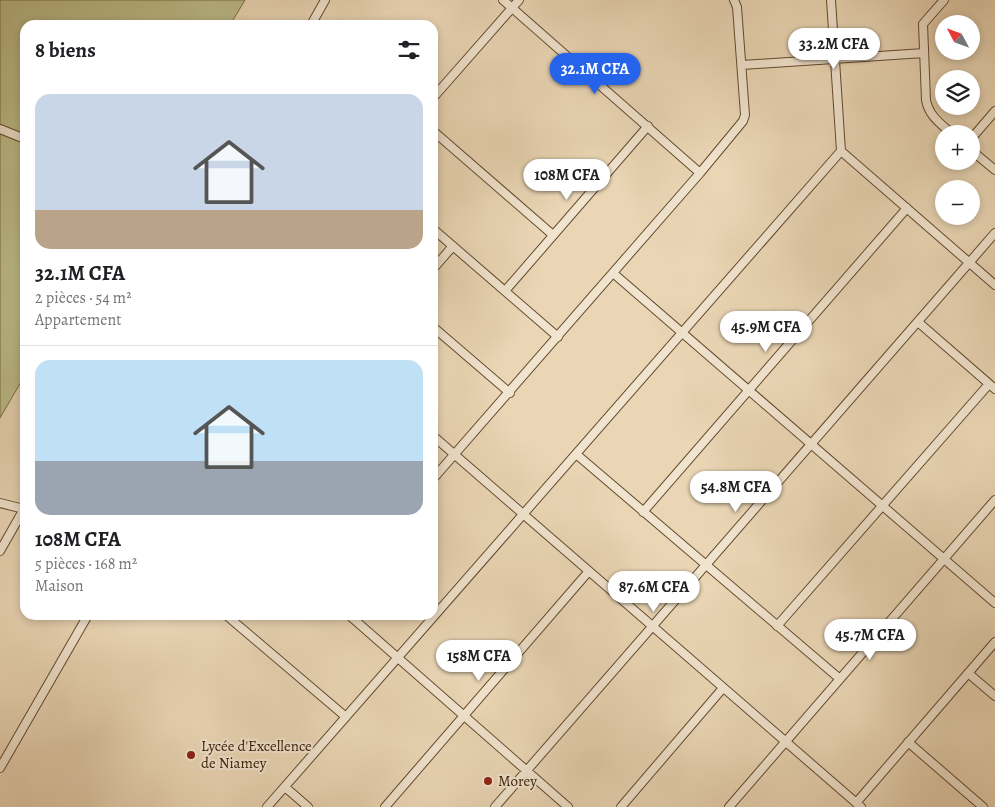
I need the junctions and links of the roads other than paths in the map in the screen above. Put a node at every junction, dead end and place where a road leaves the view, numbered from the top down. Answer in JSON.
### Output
{"nodes":[{"id":1,"x":325,"y":0,"type":"edge"},
{"id":2,"x":503,"y":0,"type":"edge"},
{"id":3,"x":519,"y":0,"type":"edge"},
{"id":4,"x":734,"y":0,"type":"edge"},
{"id":5,"x":831,"y":0,"type":"edge"},
{"id":6,"x":944,"y":0,"type":"edge"},
{"id":7,"x":512,"y":8,"type":"junction"},
{"id":8,"x":315,"y":20,"type":"edge"},
{"id":9,"x":924,"y":53,"type":"junction"},
{"id":10,"x":834,"y":59,"type":"junction"},
{"id":11,"x":742,"y":65,"type":"junction"},
{"id":12,"x":438,"y":92,"type":"edge"},
{"id":13,"x":995,"y":111,"type":"edge"},
{"id":14,"x":942,"y":125,"type":"edge"},
{"id":15,"x":648,"y":126,"type":"junction"},
{"id":16,"x":980,"y":128,"type":"edge"},
{"id":17,"x":0,"y":129,"type":"edge"},
{"id":18,"x":438,"y":135,"type":"edge"},
{"id":19,"x":20,"y":137,"type":"edge"},
{"id":20,"x":841,"y":151,"type":"junction"},
{"id":21,"x":980,"y":158,"type":"edge"},
{"id":22,"x":995,"y":170,"type":"edge"},
{"id":23,"x":700,"y":173,"type":"junction"},
{"id":24,"x":907,"y":208,"type":"junction"},
{"id":25,"x":438,"y":233,"type":"edge"},
{"id":26,"x":995,"y":233,"type":"edge"},
{"id":27,"x":553,"y":235,"type":"junction"},
{"id":28,"x":453,"y":246,"type":"junction"},
{"id":29,"x":438,"y":263,"type":"edge"},
{"id":30,"x":969,"y":263,"type":"junction"},
{"id":31,"x":613,"y":273,"type":"junction"},
{"id":32,"x":995,"y":285,"type":"edge"},
{"id":33,"x":505,"y":291,"type":"junction"},
{"id":34,"x":918,"y":322,"type":"junction"},
{"id":35,"x":438,"y":331,"type":"edge"},
{"id":36,"x":682,"y":332,"type":"junction"},
{"id":37,"x":558,"y":337,"type":"junction"},
{"id":38,"x":992,"y":386,"type":"edge"},
{"id":39,"x":748,"y":390,"type":"junction"},
{"id":40,"x":510,"y":393,"type":"junction"},
{"id":41,"x":438,"y":440,"type":"edge"},
{"id":42,"x":811,"y":444,"type":"junction"},
{"id":43,"x":576,"y":454,"type":"junction"},
{"id":44,"x":455,"y":455,"type":"junction"},
{"id":45,"x":438,"y":473,"type":"edge"},
{"id":46,"x":995,"y":500,"type":"edge"},
{"id":47,"x":0,"y":503,"type":"edge"},
{"id":48,"x":882,"y":505,"type":"junction"},
{"id":49,"x":20,"y":507,"type":"edge"},
{"id":50,"x":644,"y":512,"type":"junction"},
{"id":51,"x":523,"y":514,"type":"junction"},
{"id":52,"x":20,"y":515,"type":"edge"},
{"id":53,"x":0,"y":550,"type":"edge"},
{"id":54,"x":944,"y":559,"type":"junction"},
{"id":55,"x":706,"y":564,"type":"junction"},
{"id":56,"x":589,"y":571,"type":"junction"},
{"id":57,"x":995,"y":603,"type":"edge"},
{"id":58,"x":438,"y":611,"type":"edge"},
{"id":59,"x":85,"y":620,"type":"edge"},
{"id":60,"x":232,"y":620,"type":"edge"},
{"id":61,"x":355,"y":620,"type":"edge"},
{"id":62,"x":430,"y":620,"type":"edge"},
{"id":63,"x":652,"y":626,"type":"junction"},
{"id":64,"x":777,"y":626,"type":"junction"},
{"id":65,"x":995,"y":642,"type":"edge"},
{"id":66,"x":397,"y":658,"type":"junction"},
{"id":67,"x":968,"y":673,"type":"junction"},
{"id":68,"x":840,"y":679,"type":"junction"},
{"id":69,"x":723,"y":688,"type":"junction"},
{"id":70,"x":995,"y":696,"type":"edge"},
{"id":71,"x":464,"y":716,"type":"junction"},
{"id":72,"x":346,"y":717,"type":"junction"},
{"id":73,"x":786,"y":742,"type":"junction"},
{"id":74,"x":908,"y":742,"type":"junction"},
{"id":75,"x":0,"y":768,"type":"edge"},
{"id":76,"x":526,"y":771,"type":"junction"},
{"id":77,"x":285,"y":787,"type":"junction"},
{"id":78,"x":858,"y":805,"type":"edge"},
{"id":79,"x":267,"y":807,"type":"edge"},
{"id":80,"x":308,"y":807,"type":"edge"},
{"id":81,"x":385,"y":807,"type":"edge"},
{"id":82,"x":494,"y":807,"type":"edge"},
{"id":83,"x":568,"y":807,"type":"edge"},
{"id":84,"x":621,"y":807,"type":"edge"},
{"id":85,"x":729,"y":807,"type":"edge"},
{"id":86,"x":983,"y":807,"type":"edge"}],
"edges":[{"from":1,"to":8,"type":"street"},
{"from":2,"to":7,"type":"street"},
{"from":3,"to":7,"type":"street"},
{"from":4,"to":11,"type":"street"},
{"from":5,"to":10,"type":"street"},
{"from":6,"to":9,"type":"street"},
{"from":7,"to":12,"type":"street"},
{"from":7,"to":15,"type":"street"},
{"from":9,"to":10,"type":"street"},
{"from":9,"to":14,"type":"street"},
{"from":10,"to":11,"type":"street"},
{"from":10,"to":20,"type":"street"},
{"from":11,"to":23,"type":"street"},
{"from":13,"to":16,"type":"street"},
{"from":15,"to":23,"type":"street"},
{"from":15,"to":27,"type":"street"},
{"from":17,"to":19,"type":"street"},
{"from":18,"to":27,"type":"street"},
{"from":20,"to":24,"type":"street"},
{"from":20,"to":36,"type":"street"},
{"from":21,"to":22,"type":"street"},
{"from":23,"to":31,"type":"street"},
{"from":24,"to":30,"type":"street"},
{"from":24,"to":39,"type":"street"},
{"from":25,"to":28,"type":"street"},
{"from":26,"to":30,"type":"street"},
{"from":27,"to":33,"type":"street"},
{"from":28,"to":29,"type":"street"},
{"from":28,"to":33,"type":"street"},
{"from":30,"to":32,"type":"street"},
{"from":30,"to":34,"type":"street"},
{"from":31,"to":36,"type":"street"},
{"from":31,"to":37,"type":"street"},
{"from":33,"to":37,"type":"street"},
{"from":34,"to":38,"type":"street"},
{"from":34,"to":42,"type":"street"},
{"from":35,"to":40,"type":"street"},
{"from":36,"to":39,"type":"street"},
{"from":36,"to":43,"type":"street"},
{"from":37,"to":40,"type":"street"},
{"from":38,"to":48,"type":"street"},
{"from":39,"to":42,"type":"street"},
{"from":39,"to":50,"type":"street"},
{"from":40,"to":44,"type":"street"},
{"from":41,"to":44,"type":"street"},
{"from":42,"to":48,"type":"street"},
{"from":42,"to":55,"type":"street"},
{"from":43,"to":50,"type":"street"},
{"from":43,"to":51,"type":"street"},
{"from":44,"to":45,"type":"street"},
{"from":44,"to":51,"type":"street"},
{"from":46,"to":54,"type":"street"},
{"from":47,"to":49,"type":"street"},
{"from":48,"to":54,"type":"street"},
{"from":48,"to":64,"type":"street"},
{"from":50,"to":55,"type":"street"},
{"from":51,"to":56,"type":"street"},
{"from":51,"to":58,"type":"street"},
{"from":52,"to":53,"type":"street"},
{"from":54,"to":57,"type":"street"},
{"from":54,"to":68,"type":"street"},
{"from":55,"to":63,"type":"street"},
{"from":55,"to":64,"type":"street"},
{"from":56,"to":63,"type":"street"},
{"from":56,"to":71,"type":"street"},
{"from":59,"to":75,"type":"street"},
{"from":60,"to":72,"type":"street"},
{"from":61,"to":66,"type":"street"},
{"from":62,"to":66,"type":"street"},
{"from":63,"to":69,"type":"street"},
{"from":63,"to":76,"type":"street"},
{"from":64,"to":68,"type":"street"},
{"from":65,"to":67,"type":"street"},
{"from":66,"to":71,"type":"street"},
{"from":66,"to":72,"type":"street"},
{"from":67,"to":70,"type":"street"},
{"from":67,"to":74,"type":"street"},
{"from":68,"to":73,"type":"street"},
{"from":69,"to":73,"type":"street"},
{"from":69,"to":84,"type":"street"},
{"from":71,"to":76,"type":"street"},
{"from":71,"to":81,"type":"street"},
{"from":72,"to":77,"type":"street"},
{"from":73,"to":78,"type":"street"},
{"from":73,"to":85,"type":"street"},
{"from":74,"to":78,"type":"street"},
{"from":74,"to":86,"type":"street"},
{"from":76,"to":82,"type":"street"},
{"from":76,"to":83,"type":"street"},
{"from":77,"to":79,"type":"street"},
{"from":77,"to":80,"type":"street"}]}
